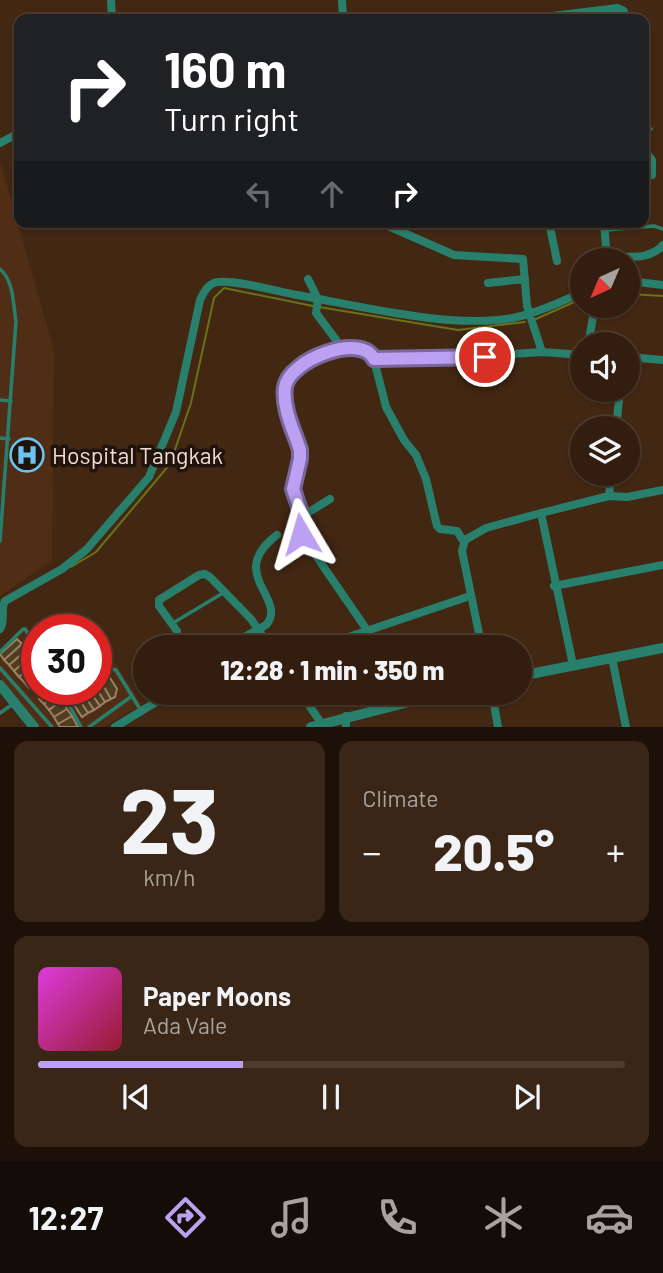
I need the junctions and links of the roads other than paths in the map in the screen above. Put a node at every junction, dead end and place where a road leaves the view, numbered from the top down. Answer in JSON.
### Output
{"nodes":[{"id":1,"x":591,"y":14,"type":"edge"},
{"id":2,"x":624,"y":14,"type":"edge"},
{"id":3,"x":393,"y":228,"type":"edge"},
{"id":4,"x":550,"y":228,"type":"edge"},
{"id":5,"x":604,"y":228,"type":"edge"},
{"id":6,"x":663,"y":246,"type":"edge"},
{"id":7,"x":607,"y":248,"type":"edge"},
{"id":8,"x":640,"y":257,"type":"edge"},
{"id":9,"x":557,"y":261,"type":"dead end"},
{"id":10,"x":0,"y":269,"type":"edge"},
{"id":11,"x":308,"y":279,"type":"dead end"},
{"id":12,"x":525,"y":279,"type":"junction"},
{"id":13,"x":640,"y":282,"type":"edge"},
{"id":14,"x":488,"y":283,"type":"dead end"},
{"id":15,"x":663,"y":285,"type":"edge"},
{"id":16,"x":570,"y":297,"type":"edge"},
{"id":17,"x":317,"y":303,"type":"junction"},
{"id":18,"x":530,"y":314,"type":"junction"},
{"id":19,"x":342,"y":348,"type":"junction"},
{"id":20,"x":542,"y":352,"type":"junction"},
{"id":21,"x":570,"y":354,"type":"edge"},
{"id":22,"x":640,"y":358,"type":"edge"},
{"id":23,"x":374,"y":359,"type":"junction"},
{"id":24,"x":663,"y":360,"type":"edge"},
{"id":25,"x":0,"y":400,"type":"edge"},
{"id":26,"x":11,"y":401,"type":"junction"},
{"id":27,"x":0,"y":438,"type":"edge"},
{"id":28,"x":9,"y":439,"type":"junction"},
{"id":29,"x":610,"y":486,"type":"edge"},
{"id":30,"x":663,"y":490,"type":"edge"},
{"id":31,"x":609,"y":496,"type":"junction"},
{"id":32,"x":330,"y":499,"type":"dead end"},
{"id":33,"x":541,"y":513,"type":"junction"},
{"id":34,"x":301,"y":517,"type":"junction"},
{"id":35,"x":277,"y":535,"type":"dead end"},
{"id":36,"x":0,"y":541,"type":"edge"},
{"id":37,"x":464,"y":542,"type":"junction"},
{"id":38,"x":663,"y":565,"type":"edge"},
{"id":39,"x":554,"y":586,"type":"junction"},
{"id":40,"x":225,"y":592,"type":"junction"},
{"id":41,"x":470,"y":596,"type":"junction"},
{"id":42,"x":175,"y":627,"type":"joint"},
{"id":43,"x":0,"y":629,"type":"edge"},
{"id":44,"x":258,"y":629,"type":"junction"},
{"id":45,"x":367,"y":630,"type":"junction"},
{"id":46,"x":21,"y":631,"type":"edge"},
{"id":47,"x":247,"y":635,"type":"edge"},
{"id":48,"x":262,"y":635,"type":"edge"},
{"id":49,"x":353,"y":635,"type":"edge"},
{"id":50,"x":479,"y":635,"type":"edge"},
{"id":51,"x":663,"y":648,"type":"edge"},
{"id":52,"x":0,"y":652,"type":"edge"},
{"id":53,"x":611,"y":658,"type":"junction"},
{"id":54,"x":573,"y":665,"type":"junction"},
{"id":55,"x":0,"y":668,"type":"edge"},
{"id":56,"x":112,"y":669,"type":"edge"},
{"id":57,"x":532,"y":674,"type":"edge"},
{"id":58,"x":0,"y":685,"type":"edge"},
{"id":59,"x":132,"y":696,"type":"junction"},
{"id":60,"x":15,"y":702,"type":"junction"},
{"id":61,"x":69,"y":705,"type":"edge"},
{"id":62,"x":151,"y":705,"type":"edge"},
{"id":63,"x":307,"y":705,"type":"edge"},
{"id":64,"x":403,"y":705,"type":"edge"},
{"id":65,"x":494,"y":705,"type":"edge"},
{"id":66,"x":141,"y":711,"type":"junction"},
{"id":67,"x":0,"y":713,"type":"edge"},
{"id":68,"x":346,"y":722,"type":"edge"},
{"id":69,"x":316,"y":725,"type":"edge"},
{"id":70,"x":34,"y":727,"type":"edge"},
{"id":71,"x":52,"y":727,"type":"edge"},
{"id":72,"x":81,"y":727,"type":"edge"},
{"id":73,"x":89,"y":727,"type":"edge"},
{"id":74,"x":116,"y":727,"type":"edge"},
{"id":75,"x":498,"y":727,"type":"edge"},
{"id":76,"x":626,"y":727,"type":"edge"}],
"edges":[{"from":1,"to":2,"type":"street"},
{"from":3,"to":12,"type":"street"},
{"from":4,"to":9,"type":"street"},
{"from":5,"to":7,"type":"street"},
{"from":6,"to":8,"type":"street"},
{"from":10,"to":26,"type":"lane"},
{"from":11,"to":17,"type":"street"},
{"from":12,"to":14,"type":"street"},
{"from":12,"to":18,"type":"street"},
{"from":13,"to":15,"type":"street"},
{"from":16,"to":18,"type":"street"},
{"from":17,"to":18,"type":"street"},
{"from":17,"to":19,"type":"street"},
{"from":17,"to":43,"type":"street"},
{"from":18,"to":20,"type":"street"},
{"from":19,"to":23,"type":"street"},
{"from":19,"to":34,"type":"street"},
{"from":20,"to":21,"type":"street"},
{"from":20,"to":23,"type":"street"},
{"from":22,"to":24,"type":"street"},
{"from":23,"to":37,"type":"street"},
{"from":25,"to":26,"type":"lane"},
{"from":26,"to":28,"type":"lane"},
{"from":27,"to":28,"type":"lane"},
{"from":28,"to":36,"type":"lane"},
{"from":29,"to":31,"type":"street"},
{"from":30,"to":31,"type":"street"},
{"from":31,"to":33,"type":"street"},
{"from":32,"to":34,"type":"street"},
{"from":33,"to":37,"type":"street"},
{"from":33,"to":39,"type":"street"},
{"from":34,"to":45,"type":"street"},
{"from":35,"to":44,"type":"street"},
{"from":37,"to":41,"type":"street"},
{"from":38,"to":39,"type":"street"},
{"from":39,"to":54,"type":"street"},
{"from":40,"to":42,"type":"lane"},
{"from":40,"to":42,"type":"street"},
{"from":40,"to":44,"type":"street"},
{"from":41,"to":45,"type":"street"},
{"from":41,"to":50,"type":"street"},
{"from":44,"to":47,"type":"street"},
{"from":44,"to":48,"type":"street"},
{"from":45,"to":49,"type":"street"},
{"from":46,"to":52,"type":"lane"},
{"from":51,"to":53,"type":"street"},
{"from":53,"to":54,"type":"street"},
{"from":53,"to":76,"type":"street"},
{"from":54,"to":57,"type":"street"},
{"from":55,"to":71,"type":"lane"},
{"from":56,"to":59,"type":"lane"},
{"from":58,"to":60,"type":"street"},
{"from":59,"to":66,"type":"lane"},
{"from":59,"to":73,"type":"lane"},
{"from":60,"to":67,"type":"lane"},
{"from":60,"to":70,"type":"street"},
{"from":61,"to":72,"type":"lane"},
{"from":62,"to":66,"type":"street"},
{"from":63,"to":69,"type":"street"},
{"from":64,"to":68,"type":"street"},
{"from":65,"to":75,"type":"street"},
{"from":66,"to":74,"type":"street"},
{"from":68,"to":69,"type":"street"}]}
